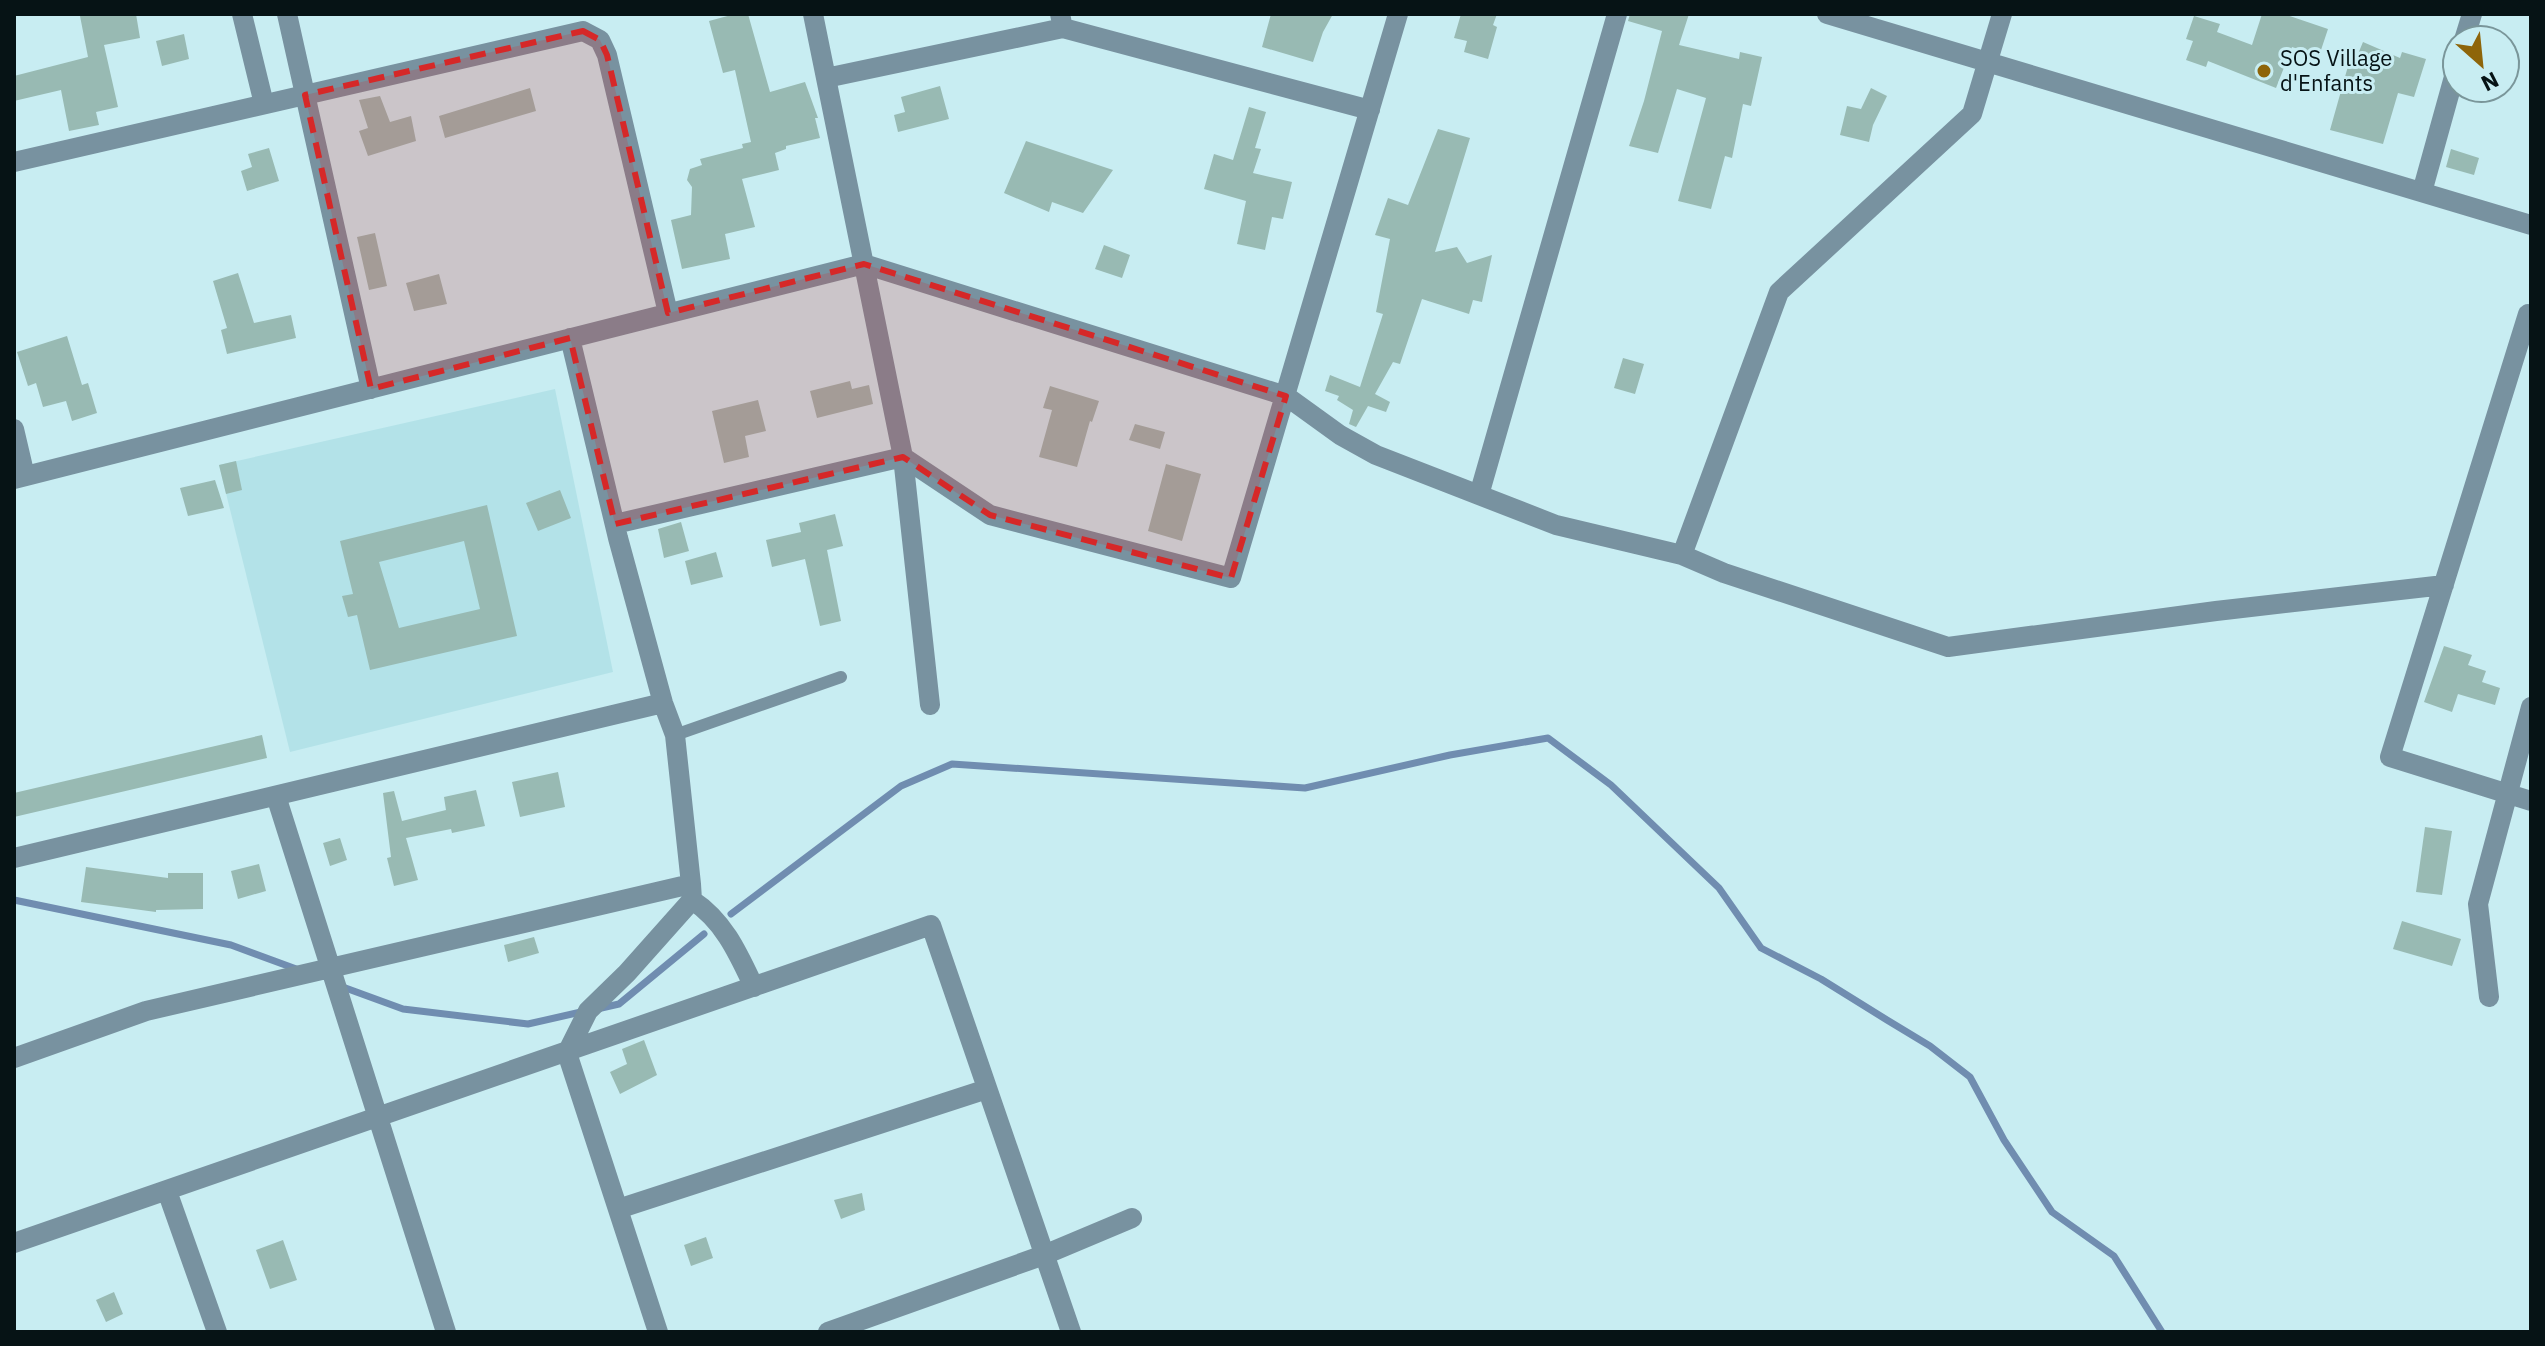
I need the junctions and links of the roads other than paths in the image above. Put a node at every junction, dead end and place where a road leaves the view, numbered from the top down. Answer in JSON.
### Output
{"nodes":[{"id":1,"x":242,"y":14,"type":"edge"},
{"id":2,"x":287,"y":14,"type":"edge"},
{"id":3,"x":813,"y":14,"type":"edge"},
{"id":4,"x":1398,"y":14,"type":"edge"},
{"id":5,"x":1617,"y":14,"type":"edge"},
{"id":6,"x":1827,"y":14,"type":"edge"},
{"id":7,"x":2002,"y":14,"type":"edge"},
{"id":8,"x":1062,"y":21,"type":"edge"},
{"id":9,"x":1988,"y":64,"type":"junction"},
{"id":10,"x":826,"y":78,"type":"junction"},
{"id":11,"x":305,"y":95,"type":"junction"},
{"id":12,"x":264,"y":104,"type":"junction"},
{"id":13,"x":2446,"y":104,"type":"edge"},
{"id":14,"x":1370,"y":110,"type":"junction"},
{"id":15,"x":14,"y":162,"type":"edge"},
{"id":16,"x":2422,"y":192,"type":"junction"},
{"id":17,"x":2531,"y":225,"type":"edge"},
{"id":18,"x":864,"y":264,"type":"junction"},
{"id":19,"x":668,"y":313,"type":"junction"},
{"id":20,"x":2528,"y":314,"type":"dead end"},
{"id":21,"x":570,"y":338,"type":"junction"},
{"id":22,"x":371,"y":389,"type":"junction"},
{"id":23,"x":1286,"y":396,"type":"junction"},
{"id":24,"x":14,"y":429,"type":"edge"},
{"id":25,"x":903,"y":457,"type":"junction"},
{"id":26,"x":20,"y":478,"type":"edge"},
{"id":27,"x":1479,"y":495,"type":"junction"},
{"id":28,"x":615,"y":524,"type":"junction"},
{"id":29,"x":1682,"y":555,"type":"junction"},
{"id":30,"x":2444,"y":585,"type":"junction"},
{"id":31,"x":841,"y":677,"type":"dead end"},
{"id":32,"x":663,"y":703,"type":"junction"},
{"id":33,"x":930,"y":705,"type":"dead end"},
{"id":34,"x":2531,"y":707,"type":"edge"},
{"id":35,"x":675,"y":735,"type":"junction"},
{"id":36,"x":2531,"y":786,"type":"edge"},
{"id":37,"x":2507,"y":793,"type":"junction"},
{"id":38,"x":276,"y":796,"type":"junction"},
{"id":39,"x":2531,"y":801,"type":"edge"},
{"id":40,"x":14,"y":858,"type":"edge"},
{"id":41,"x":691,"y":892,"type":"junction"},
{"id":42,"x":330,"y":968,"type":"junction"},
{"id":43,"x":754,"y":987,"type":"junction"},
{"id":44,"x":2489,"y":997,"type":"dead end"},
{"id":45,"x":567,"y":1053,"type":"junction"},
{"id":46,"x":14,"y":1058,"type":"edge"},
{"id":47,"x":987,"y":1089,"type":"junction"},
{"id":48,"x":378,"y":1118,"type":"junction"},
{"id":49,"x":167,"y":1191,"type":"junction"},
{"id":50,"x":618,"y":1209,"type":"junction"},
{"id":51,"x":1132,"y":1218,"type":"dead end"},
{"id":52,"x":14,"y":1243,"type":"edge"},
{"id":53,"x":1044,"y":1255,"type":"junction"},
{"id":54,"x":217,"y":1332,"type":"edge"},
{"id":55,"x":446,"y":1332,"type":"edge"},
{"id":56,"x":658,"y":1332,"type":"edge"},
{"id":57,"x":828,"y":1332,"type":"edge"},
{"id":58,"x":1071,"y":1332,"type":"edge"}],
"edges":[{"from":1,"to":12,"type":"street"},
{"from":2,"to":11,"type":"street"},
{"from":3,"to":10,"type":"street"},
{"from":4,"to":14,"type":"street"},
{"from":5,"to":27,"type":"street"},
{"from":6,"to":9,"type":"street"},
{"from":7,"to":9,"type":"street"},
{"from":8,"to":10,"type":"street"},
{"from":8,"to":14,"type":"street"},
{"from":9,"to":16,"type":"street"},
{"from":9,"to":29,"type":"street"},
{"from":10,"to":18,"type":"street"},
{"from":11,"to":12,"type":"street"},
{"from":11,"to":19,"type":"street"},
{"from":11,"to":22,"type":"street"},
{"from":12,"to":15,"type":"street"},
{"from":13,"to":16,"type":"street"},
{"from":14,"to":23,"type":"street"},
{"from":16,"to":17,"type":"street"},
{"from":18,"to":19,"type":"street"},
{"from":18,"to":23,"type":"street"},
{"from":18,"to":25,"type":"street"},
{"from":19,"to":21,"type":"street"},
{"from":20,"to":30,"type":"street"},
{"from":21,"to":22,"type":"street"},
{"from":21,"to":28,"type":"street"},
{"from":22,"to":26,"type":"street"},
{"from":23,"to":25,"type":"street"},
{"from":23,"to":27,"type":"street"},
{"from":24,"to":26,"type":"street"},
{"from":25,"to":28,"type":"street"},
{"from":25,"to":33,"type":"street"},
{"from":27,"to":29,"type":"street"},
{"from":28,"to":32,"type":"street"},
{"from":29,"to":30,"type":"street"},
{"from":30,"to":37,"type":"street"},
{"from":31,"to":35,"type":"lane"},
{"from":32,"to":35,"type":"street"},
{"from":32,"to":38,"type":"street"},
{"from":34,"to":37,"type":"street"},
{"from":35,"to":41,"type":"street"},
{"from":36,"to":37,"type":"street"},
{"from":37,"to":39,"type":"street"},
{"from":37,"to":44,"type":"street"},
{"from":38,"to":40,"type":"street"},
{"from":38,"to":42,"type":"street"},
{"from":41,"to":42,"type":"street"},
{"from":41,"to":43,"type":"street"},
{"from":41,"to":45,"type":"street"},
{"from":42,"to":46,"type":"street"},
{"from":42,"to":48,"type":"street"},
{"from":43,"to":45,"type":"street"},
{"from":43,"to":47,"type":"street"},
{"from":45,"to":48,"type":"street"},
{"from":45,"to":50,"type":"street"},
{"from":47,"to":50,"type":"street"},
{"from":47,"to":53,"type":"street"},
{"from":48,"to":49,"type":"street"},
{"from":48,"to":55,"type":"street"},
{"from":49,"to":52,"type":"street"},
{"from":49,"to":54,"type":"street"},
{"from":50,"to":56,"type":"street"},
{"from":51,"to":53,"type":"street"},
{"from":53,"to":57,"type":"street"},
{"from":53,"to":58,"type":"street"}]}
